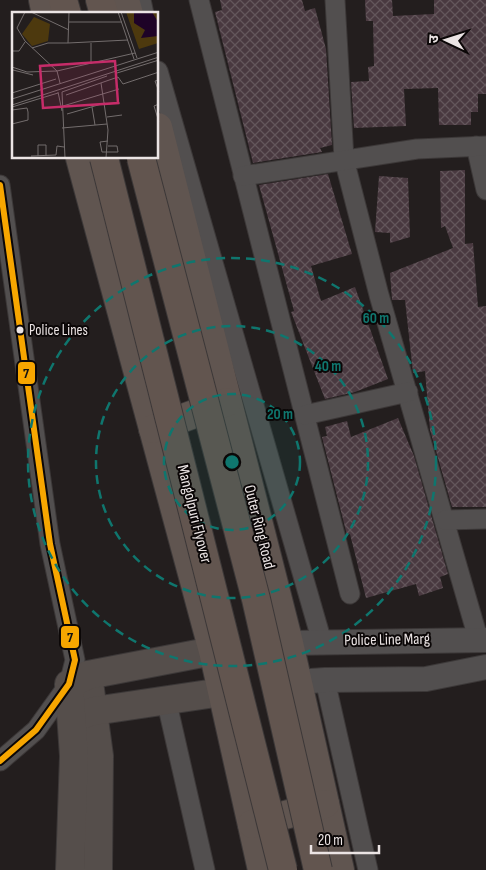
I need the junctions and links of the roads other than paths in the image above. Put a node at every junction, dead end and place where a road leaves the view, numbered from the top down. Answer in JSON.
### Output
{"nodes":[{"id":1,"x":199,"y":0,"type":"edge"},
{"id":2,"x":334,"y":0,"type":"edge"},
{"id":3,"x":159,"y":74,"type":"edge"},
{"id":4,"x":159,"y":131,"type":"edge"},
{"id":5,"x":481,"y":146,"type":"edge"},
{"id":6,"x":80,"y":159,"type":"edge"},
{"id":7,"x":104,"y":159,"type":"edge"},
{"id":8,"x":141,"y":159,"type":"edge"},
{"id":9,"x":344,"y":159,"type":"junction"},
{"id":10,"x":243,"y":176,"type":"junction"},
{"id":11,"x":0,"y":185,"type":"edge"},
{"id":12,"x":486,"y":190,"type":"edge"},
{"id":13,"x":7,"y":281,"type":"edge"},
{"id":14,"x":408,"y":392,"type":"junction"},
{"id":15,"x":227,"y":402,"type":"junction"},
{"id":16,"x":304,"y":415,"type":"junction"},
{"id":17,"x":153,"y":429,"type":"junction"},
{"id":18,"x":486,"y":519,"type":"edge"},
{"id":19,"x":446,"y":520,"type":"junction"},
{"id":20,"x":350,"y":594,"type":"dead end"},
{"id":21,"x":482,"y":639,"type":"edge"},
{"id":22,"x":322,"y":642,"type":"junction"},
{"id":23,"x":289,"y":643,"type":"junction"},
{"id":24,"x":213,"y":650,"type":"junction"},
{"id":25,"x":486,"y":667,"type":"edge"},
{"id":26,"x":77,"y":673,"type":"junction"},
{"id":27,"x":324,"y":680,"type":"junction"},
{"id":28,"x":296,"y":682,"type":"junction"},
{"id":29,"x":222,"y":692,"type":"junction"},
{"id":30,"x":166,"y":699,"type":"junction"},
{"id":31,"x":83,"y":714,"type":"junction"},
{"id":32,"x":36,"y":730,"type":"junction"},
{"id":33,"x":0,"y":761,"type":"edge"},
{"id":34,"x":325,"y":804,"type":"junction"},
{"id":35,"x":252,"y":824,"type":"junction"},
{"id":36,"x":70,"y":870,"type":"edge"},
{"id":37,"x":98,"y":870,"type":"edge"},
{"id":38,"x":205,"y":870,"type":"edge"},
{"id":39,"x":262,"y":870,"type":"edge"},
{"id":40,"x":282,"y":870,"type":"edge"},
{"id":41,"x":318,"y":870,"type":"edge"},
{"id":42,"x":340,"y":870,"type":"edge"},
{"id":43,"x":368,"y":870,"type":"edge"}],
"edges":[{"from":1,"to":10,"type":"street"},
{"from":2,"to":9,"type":"street"},
{"from":3,"to":22,"type":"street"},
{"from":4,"to":15,"type":"main road","name":"Outer Ring Road"},
{"from":5,"to":9,"type":"street"},
{"from":5,"to":12,"type":"street"},
{"from":6,"to":17,"type":"main road"},
{"from":7,"to":40,"type":"highway","name":"Mangolpuri Flyover","bridge":true},
{"from":8,"to":41,"type":"highway","bridge":true},
{"from":9,"to":10,"type":"street"},
{"from":9,"to":14,"type":"street"},
{"from":10,"to":16,"type":"street"},
{"from":11,"to":13,"type":"street"},
{"from":13,"to":26,"type":"street"},
{"from":14,"to":16,"type":"street"},
{"from":14,"to":19,"type":"street"},
{"from":15,"to":17,"type":"main road"},
{"from":15,"to":23,"type":"main road","name":"Outer Ring Road"},
{"from":16,"to":20,"type":"street"},
{"from":17,"to":24,"type":"main road"},
{"from":18,"to":19,"type":"street"},
{"from":19,"to":21,"type":"street"},
{"from":21,"to":22,"type":"street","name":"Police Line Marg"},
{"from":22,"to":23,"type":"street","name":"Police Line Marg"},
{"from":23,"to":28,"type":"main road","name":"Outer Ring Road"},
{"from":24,"to":26,"type":"main road"},
{"from":24,"to":29,"type":"main road"},
{"from":25,"to":27,"type":"street"},
{"from":26,"to":31,"type":"main road"},
{"from":26,"to":32,"type":"street"},
{"from":27,"to":28,"type":"street"},
{"from":27,"to":43,"type":"street"},
{"from":28,"to":34,"type":"main road","name":"Outer Ring Road"},
{"from":29,"to":30,"type":"main road"},
{"from":29,"to":35,"type":"main road"},
{"from":30,"to":31,"type":"main road"},
{"from":30,"to":38,"type":"street"},
{"from":31,"to":32,"type":"street"},
{"from":31,"to":36,"type":"main road"},
{"from":31,"to":37,"type":"main road"},
{"from":32,"to":33,"type":"street"},
{"from":34,"to":35,"type":"main road"},
{"from":34,"to":42,"type":"main road","name":"Outer Ring Road"},
{"from":35,"to":39,"type":"main road"}]}
